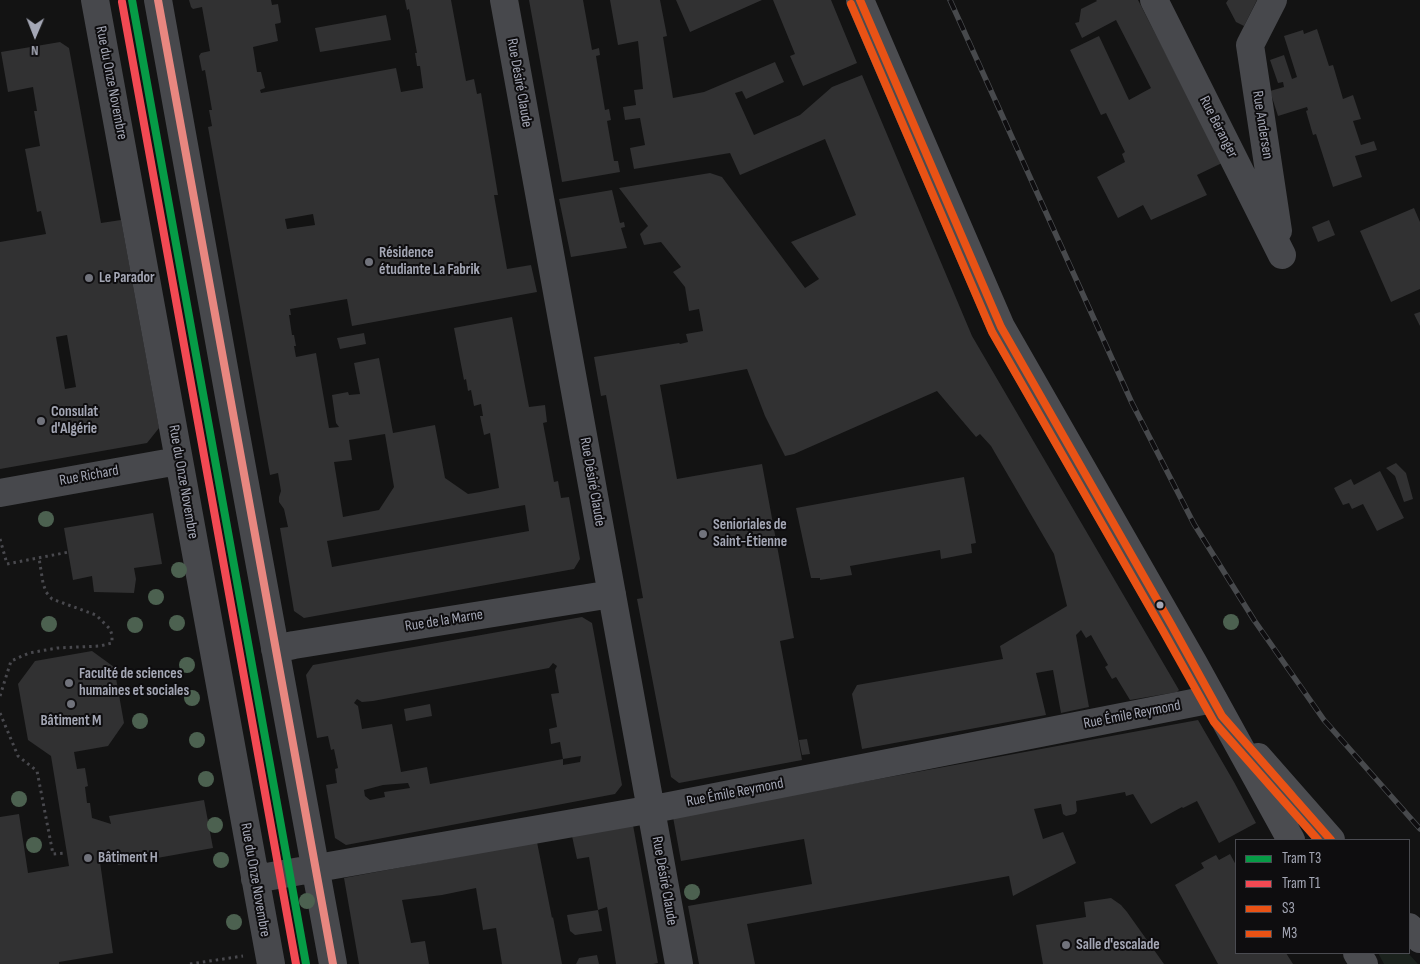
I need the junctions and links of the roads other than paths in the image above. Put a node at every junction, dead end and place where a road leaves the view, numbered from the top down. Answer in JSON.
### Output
{"nodes":[{"id":1,"x":96,"y":0,"type":"edge"},
{"id":2,"x":158,"y":0,"type":"edge"},
{"id":3,"x":504,"y":0,"type":"edge"},
{"id":4,"x":860,"y":0,"type":"edge"},
{"id":5,"x":1154,"y":0,"type":"edge"},
{"id":6,"x":1274,"y":0,"type":"edge"},
{"id":7,"x":1282,"y":254,"type":"joint"},
{"id":8,"x":178,"y":461,"type":"junction"},
{"id":9,"x":0,"y":493,"type":"edge"},
{"id":10,"x":612,"y":594,"type":"junction"},
{"id":11,"x":275,"y":649,"type":"junction"},
{"id":12,"x":1217,"y":707,"type":"junction"},
{"id":13,"x":651,"y":809,"type":"junction"},
{"id":14,"x":1308,"y":813,"type":"junction"},
{"id":15,"x":1290,"y":839,"type":"edge"},
{"id":16,"x":1309,"y":839,"type":"edge"},
{"id":17,"x":1330,"y":839,"type":"edge"},
{"id":18,"x":315,"y":868,"type":"junction"},
{"id":19,"x":255,"y":879,"type":"junction"},
{"id":20,"x":1410,"y":928,"type":"edge"},
{"id":21,"x":1420,"y":939,"type":"edge"},
{"id":22,"x":270,"y":958,"type":"edge"},
{"id":23,"x":333,"y":964,"type":"edge"},
{"id":24,"x":679,"y":964,"type":"edge"}],
"edges":[{"from":1,"to":8,"type":"street","name":"Rue du Onze Novembre"},
{"from":2,"to":11,"type":"street"},
{"from":3,"to":10,"type":"street","name":"Rue Désiré Claude"},
{"from":4,"to":12,"type":"main road"},
{"from":5,"to":7,"type":"street","name":"Rue Béranger"},
{"from":6,"to":7,"type":"street","name":"Rue Andersen"},
{"from":8,"to":9,"type":"street","name":"Rue Richard"},
{"from":8,"to":19,"type":"street","name":"Rue du Onze Novembre"},
{"from":10,"to":11,"type":"street","name":"Rue de la Marne"},
{"from":10,"to":13,"type":"street","name":"Rue Désiré Claude"},
{"from":11,"to":18,"type":"street"},
{"from":12,"to":13,"type":"street","name":"Rue Émile Reymond"},
{"from":12,"to":14,"type":"main road"},
{"from":12,"to":15,"type":"main road"},
{"from":13,"to":18,"type":"street","name":"Rue Émile Reymond"},
{"from":13,"to":24,"type":"street","name":"Rue Désiré Claude"},
{"from":14,"to":16,"type":"main road"},
{"from":14,"to":17,"type":"main road"},
{"from":18,"to":19,"type":"street","name":"Rue Émile Reymond"},
{"from":18,"to":23,"type":"street"},
{"from":19,"to":22,"type":"street","name":"Rue du Onze Novembre"},
{"from":20,"to":21,"type":"main road"}]}
